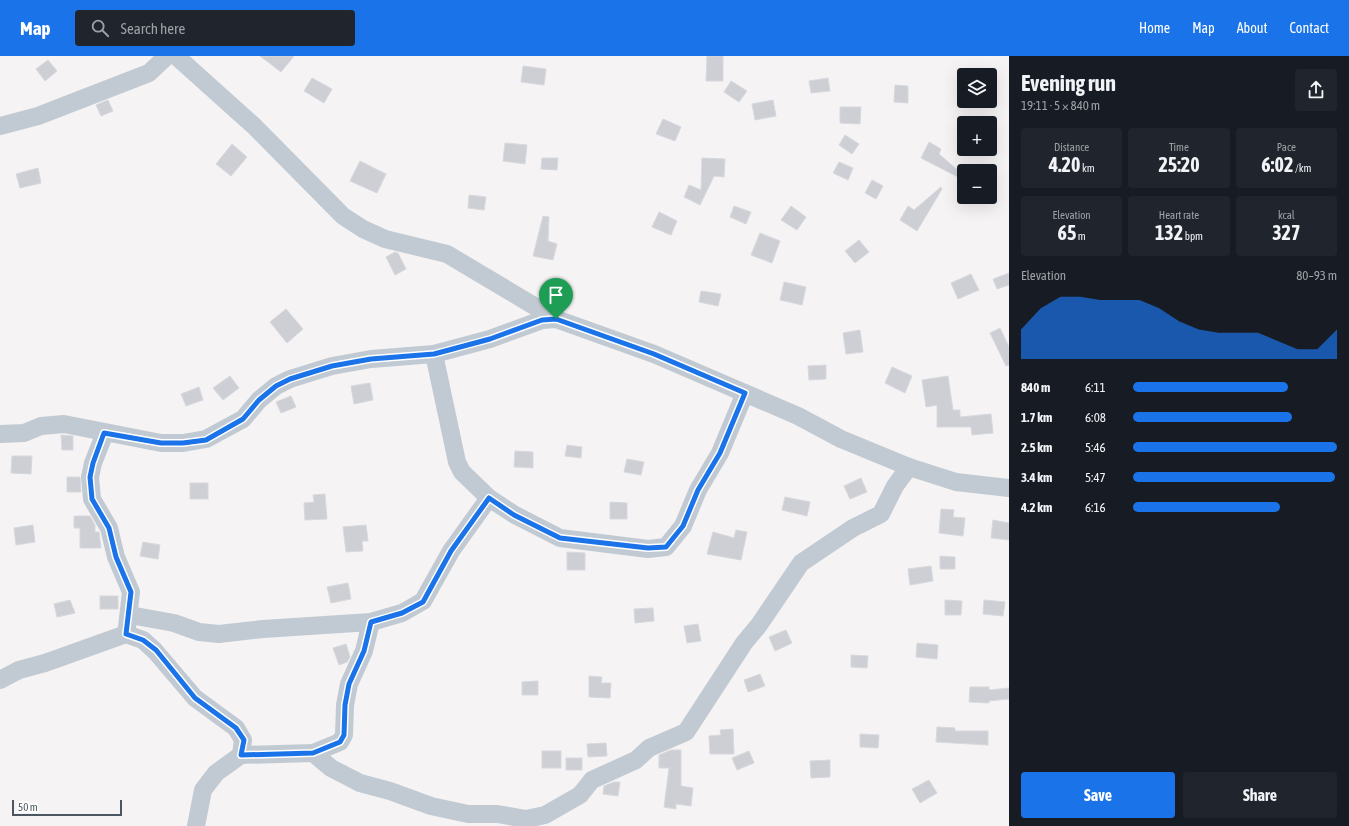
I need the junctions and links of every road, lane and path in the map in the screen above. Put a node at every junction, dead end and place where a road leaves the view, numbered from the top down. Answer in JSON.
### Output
{"nodes":[{"id":1,"x":167,"y":56,"type":"edge"},
{"id":2,"x":176,"y":56,"type":"edge"},
{"id":3,"x":0,"y":126,"type":"edge"},
{"id":4,"x":556,"y":319,"type":"junction"},
{"id":5,"x":434,"y":354,"type":"junction"},
{"id":6,"x":745,"y":393,"type":"junction"},
{"id":7,"x":104,"y":433,"type":"junction"},
{"id":8,"x":0,"y":434,"type":"edge"},
{"id":9,"x":909,"y":467,"type":"junction"},
{"id":10,"x":1009,"y":488,"type":"edge"},
{"id":11,"x":489,"y":498,"type":"junction"},
{"id":12,"x":130,"y":615,"type":"junction"},
{"id":13,"x":371,"y":622,"type":"junction"},
{"id":14,"x":126,"y":634,"type":"junction"},
{"id":15,"x":0,"y":680,"type":"edge"},
{"id":16,"x":313,"y":753,"type":"junction"},
{"id":17,"x":241,"y":755,"type":"junction"},
{"id":18,"x":196,"y":826,"type":"edge"}],
"edges":[{"from":1,"to":3,"type":"street"},
{"from":2,"to":4,"type":"street"},
{"from":4,"to":5,"type":"street"},
{"from":4,"to":6,"type":"street"},
{"from":5,"to":7,"type":"street"},
{"from":5,"to":11,"type":"street"},
{"from":6,"to":9,"type":"street"},
{"from":6,"to":11,"type":"street"},
{"from":7,"to":8,"type":"street"},
{"from":7,"to":12,"type":"street"},
{"from":9,"to":10,"type":"street"},
{"from":9,"to":16,"type":"street"},
{"from":11,"to":13,"type":"street"},
{"from":12,"to":13,"type":"street"},
{"from":12,"to":14,"type":"street"},
{"from":13,"to":16,"type":"street"},
{"from":14,"to":15,"type":"street"},
{"from":14,"to":17,"type":"street"},
{"from":16,"to":17,"type":"street"},
{"from":17,"to":18,"type":"street"}]}
